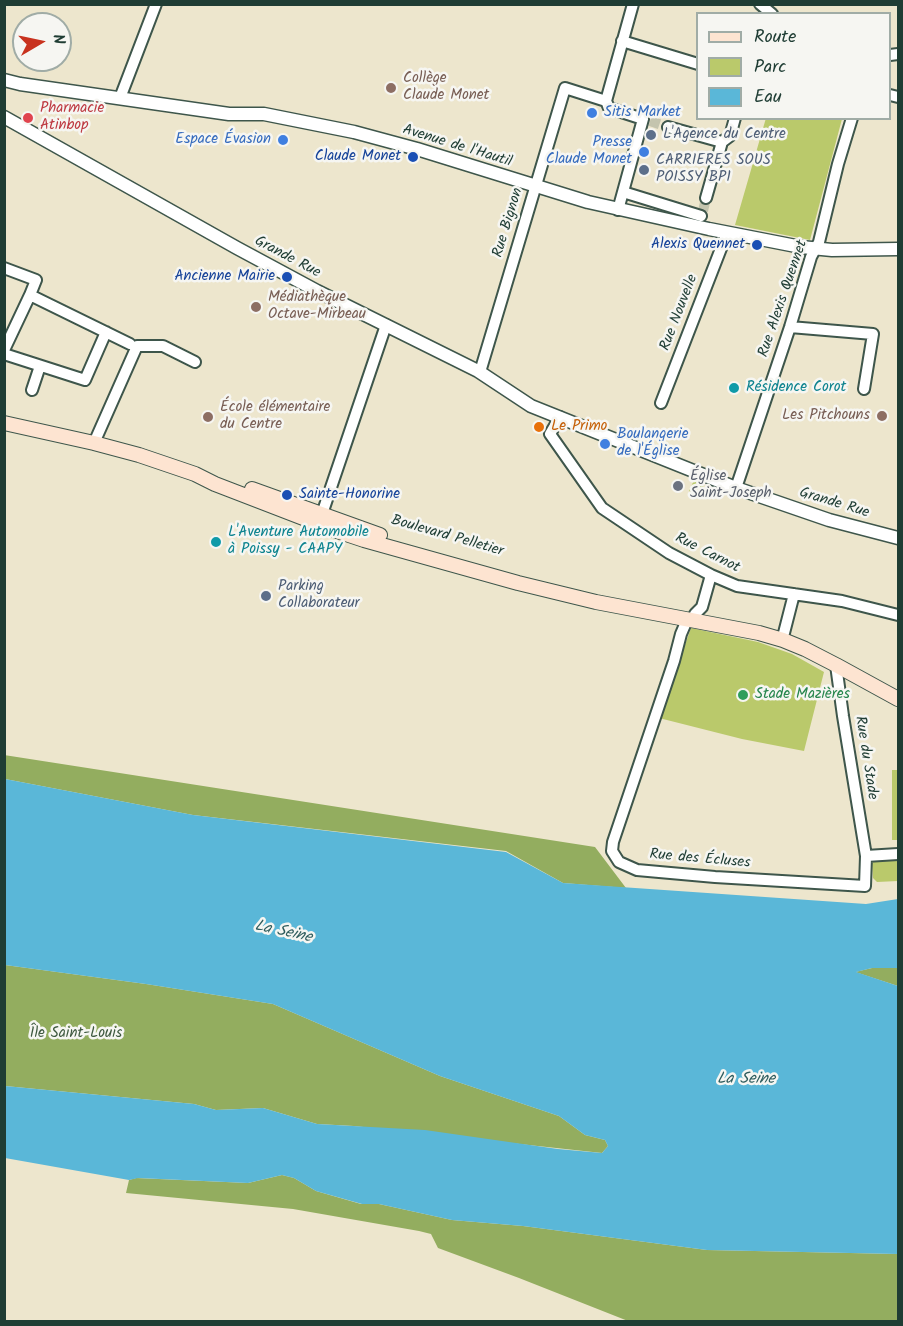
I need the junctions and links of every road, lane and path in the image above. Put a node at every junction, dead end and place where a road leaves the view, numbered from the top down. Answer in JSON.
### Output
{"nodes":[{"id":1,"x":156,"y":4,"type":"edge"},
{"id":2,"x":633,"y":4,"type":"edge"},
{"id":3,"x":622,"y":41,"type":"junction"},
{"id":4,"x":696,"y":63,"type":"edge"},
{"id":5,"x":6,"y":84,"type":"edge"},
{"id":6,"x":120,"y":98,"type":"junction"},
{"id":7,"x":606,"y":101,"type":"junction"},
{"id":8,"x":4,"y":117,"type":"edge"},
{"id":9,"x":734,"y":120,"type":"edge"},
{"id":10,"x":851,"y":120,"type":"edge"},
{"id":11,"x":668,"y":126,"type":"tunnel mouth"},
{"id":12,"x":722,"y":142,"type":"junction"},
{"id":13,"x":536,"y":186,"type":"junction"},
{"id":14,"x":623,"y":192,"type":"junction"},
{"id":15,"x":706,"y":198,"type":"tunnel mouth"},
{"id":16,"x":618,"y":210,"type":"junction"},
{"id":17,"x":700,"y":218,"type":"junction"},
{"id":18,"x":727,"y":233,"type":"junction"},
{"id":19,"x":815,"y":249,"type":"junction"},
{"id":20,"x":898,"y":249,"type":"edge"},
{"id":21,"x":4,"y":268,"type":"edge"},
{"id":22,"x":30,"y":295,"type":"junction"},
{"id":23,"x":386,"y":325,"type":"junction"},
{"id":24,"x":790,"y":327,"type":"junction"},
{"id":25,"x":106,"y":332,"type":"junction"},
{"id":26,"x":130,"y":344,"type":"dead end"},
{"id":27,"x":4,"y":352,"type":"edge"},
{"id":28,"x":195,"y":362,"type":"dead end"},
{"id":29,"x":40,"y":366,"type":"junction"},
{"id":30,"x":480,"y":372,"type":"junction"},
{"id":31,"x":864,"y":389,"type":"dead end"},
{"id":32,"x":32,"y":390,"type":"dead end"},
{"id":33,"x":661,"y":403,"type":"dead end"},
{"id":34,"x":560,"y":417,"type":"junction"},
{"id":35,"x":4,"y":423,"type":"edge"},
{"id":36,"x":94,"y":443,"type":"junction"},
{"id":37,"x":736,"y":488,"type":"junction"},
{"id":38,"x":321,"y":519,"type":"junction"},
{"id":39,"x":898,"y":538,"type":"edge"},
{"id":40,"x":711,"y":575,"type":"junction"},
{"id":41,"x":794,"y":594,"type":"junction"},
{"id":42,"x":898,"y":615,"type":"edge"},
{"id":43,"x":691,"y":617,"type":"junction"},
{"id":44,"x":784,"y":633,"type":"junction"},
{"id":45,"x":836,"y":665,"type":"junction"},
{"id":46,"x":898,"y":694,"type":"edge"},
{"id":47,"x":898,"y":699,"type":"edge"},
{"id":48,"x":898,"y":854,"type":"edge"},
{"id":49,"x":866,"y":856,"type":"junction"}],
"edges":[{"from":1,"to":6,"type":"street"},
{"from":2,"to":3,"type":"street"},
{"from":3,"to":4,"type":"street"},
{"from":3,"to":7,"type":"street"},
{"from":5,"to":6,"type":"street","name":"Avenue de l'Hautil"},
{"from":6,"to":13,"type":"street","name":"Avenue de l'Hautil"},
{"from":7,"to":13,"type":"street","name":"Rue Bignon"},
{"from":7,"to":14,"type":"street"},
{"from":8,"to":23,"type":"street","name":"Grande Rue"},
{"from":9,"to":12,"type":"street"},
{"from":10,"to":19,"type":"street","name":"Rue Alexis Quennet"},
{"from":11,"to":12,"type":"street"},
{"from":12,"to":15,"type":"street"},
{"from":13,"to":16,"type":"street","name":"Avenue de l'Hautil"},
{"from":13,"to":30,"type":"street","name":"Rue Bignon"},
{"from":14,"to":16,"type":"street"},
{"from":14,"to":17,"type":"street","name":"Avenue de l'Hautil"},
{"from":16,"to":17,"type":"street","name":"Avenue de l'Hautil"},
{"from":17,"to":18,"type":"street","name":"Avenue de l'Hautil"},
{"from":18,"to":19,"type":"street","name":"Avenue de l'Hautil"},
{"from":18,"to":33,"type":"street","name":"Rue Nouvelle"},
{"from":19,"to":20,"type":"street","name":"Avenue de l'Hautil"},
{"from":19,"to":24,"type":"street","name":"Rue Alexis Quennet"},
{"from":21,"to":22,"type":"street"},
{"from":22,"to":25,"type":"street"},
{"from":22,"to":27,"type":"street"},
{"from":23,"to":30,"type":"street","name":"Grande Rue"},
{"from":23,"to":38,"type":"street"},
{"from":24,"to":31,"type":"street"},
{"from":24,"to":37,"type":"street","name":"Rue Alexis Quennet"},
{"from":25,"to":26,"type":"street"},
{"from":25,"to":29,"type":"street"},
{"from":27,"to":29,"type":"street"},
{"from":28,"to":36,"type":"street"},
{"from":29,"to":32,"type":"street"},
{"from":30,"to":34,"type":"street","name":"Grande Rue"},
{"from":34,"to":37,"type":"street","name":"Grande Rue"},
{"from":34,"to":40,"type":"street","name":"Rue Carnot"},
{"from":35,"to":36,"type":"main road","name":"Boulevard Pelletier"},
{"from":36,"to":38,"type":"main road","name":"Boulevard Pelletier"},
{"from":37,"to":39,"type":"street","name":"Grande Rue"},
{"from":38,"to":43,"type":"main road","name":"Boulevard Pelletier"},
{"from":40,"to":41,"type":"street","name":"Rue Carnot"},
{"from":40,"to":43,"type":"street","name":"Rue des Écluses"},
{"from":41,"to":42,"type":"street","name":"Rue Carnot"},
{"from":41,"to":44,"type":"street"},
{"from":43,"to":44,"type":"main road","name":"Boulevard Pelletier"},
{"from":43,"to":45,"type":"main road","name":"Boulevard Pelletier"},
{"from":43,"to":49,"type":"street","name":"Rue des Écluses"},
{"from":44,"to":46,"type":"main road","name":"Boulevard Pelletier"},
{"from":45,"to":47,"type":"main road","name":"Boulevard Pelletier"},
{"from":45,"to":49,"type":"street","name":"Rue du Stade"},
{"from":48,"to":49,"type":"street"}]}
